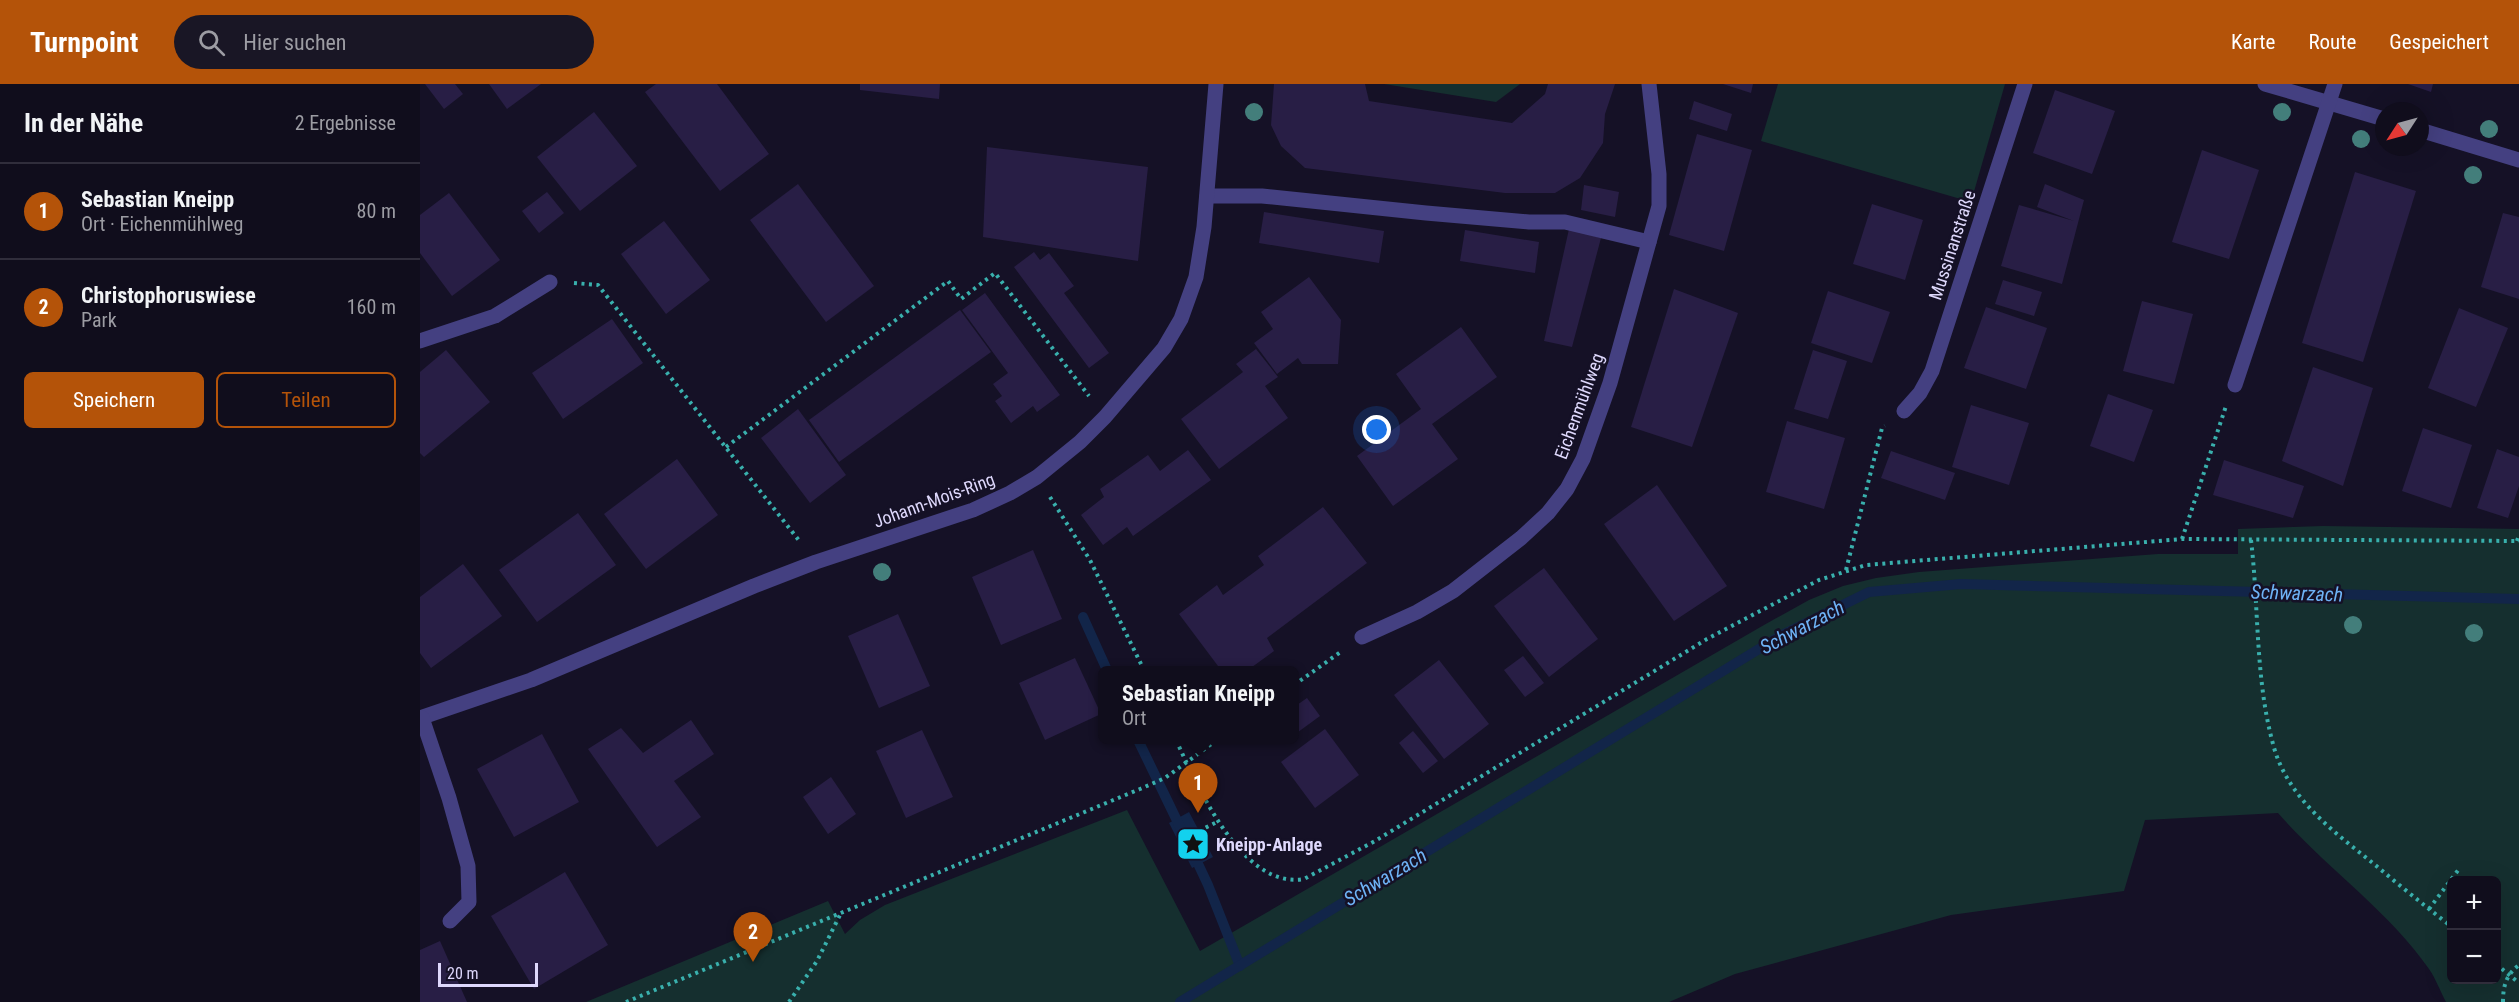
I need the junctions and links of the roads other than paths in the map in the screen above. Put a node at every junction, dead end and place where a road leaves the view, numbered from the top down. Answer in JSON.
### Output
{"nodes":[{"id":1,"x":1216,"y":84,"type":"edge"},
{"id":2,"x":1649,"y":84,"type":"edge"},
{"id":3,"x":2025,"y":84,"type":"edge"},
{"id":4,"x":2265,"y":84,"type":"edge"},
{"id":5,"x":2335,"y":84,"type":"edge"},
{"id":6,"x":2329,"y":102,"type":"junction"},
{"id":7,"x":2375,"y":116,"type":"edge"},
{"id":8,"x":2429,"y":133,"type":"edge"},
{"id":9,"x":2519,"y":160,"type":"edge"},
{"id":10,"x":1207,"y":196,"type":"junction"},
{"id":11,"x":1649,"y":242,"type":"junction"},
{"id":12,"x":550,"y":282,"type":"road end"},
{"id":13,"x":420,"y":341,"type":"edge"},
{"id":14,"x":2235,"y":385,"type":"road end"},
{"id":15,"x":1904,"y":411,"type":"road end"},
{"id":16,"x":1362,"y":637,"type":"road end"},
{"id":17,"x":421,"y":718,"type":"edge"},
{"id":18,"x":450,"y":921,"type":"dead end"}],
"edges":[{"from":1,"to":10,"type":"street","name":"Johann-Mois-Ring"},
{"from":2,"to":11,"type":"street","name":"Eichenmühlweg"},
{"from":3,"to":15,"type":"street","name":"Mussinanstraße"},
{"from":4,"to":6,"type":"street"},
{"from":5,"to":6,"type":"street"},
{"from":6,"to":7,"type":"street"},
{"from":6,"to":14,"type":"street"},
{"from":8,"to":9,"type":"street"},
{"from":10,"to":11,"type":"street"},
{"from":10,"to":17,"type":"street","name":"Johann-Mois-Ring"},
{"from":11,"to":16,"type":"street","name":"Eichenmühlweg"},
{"from":12,"to":13,"type":"street"},
{"from":17,"to":18,"type":"street"}]}
